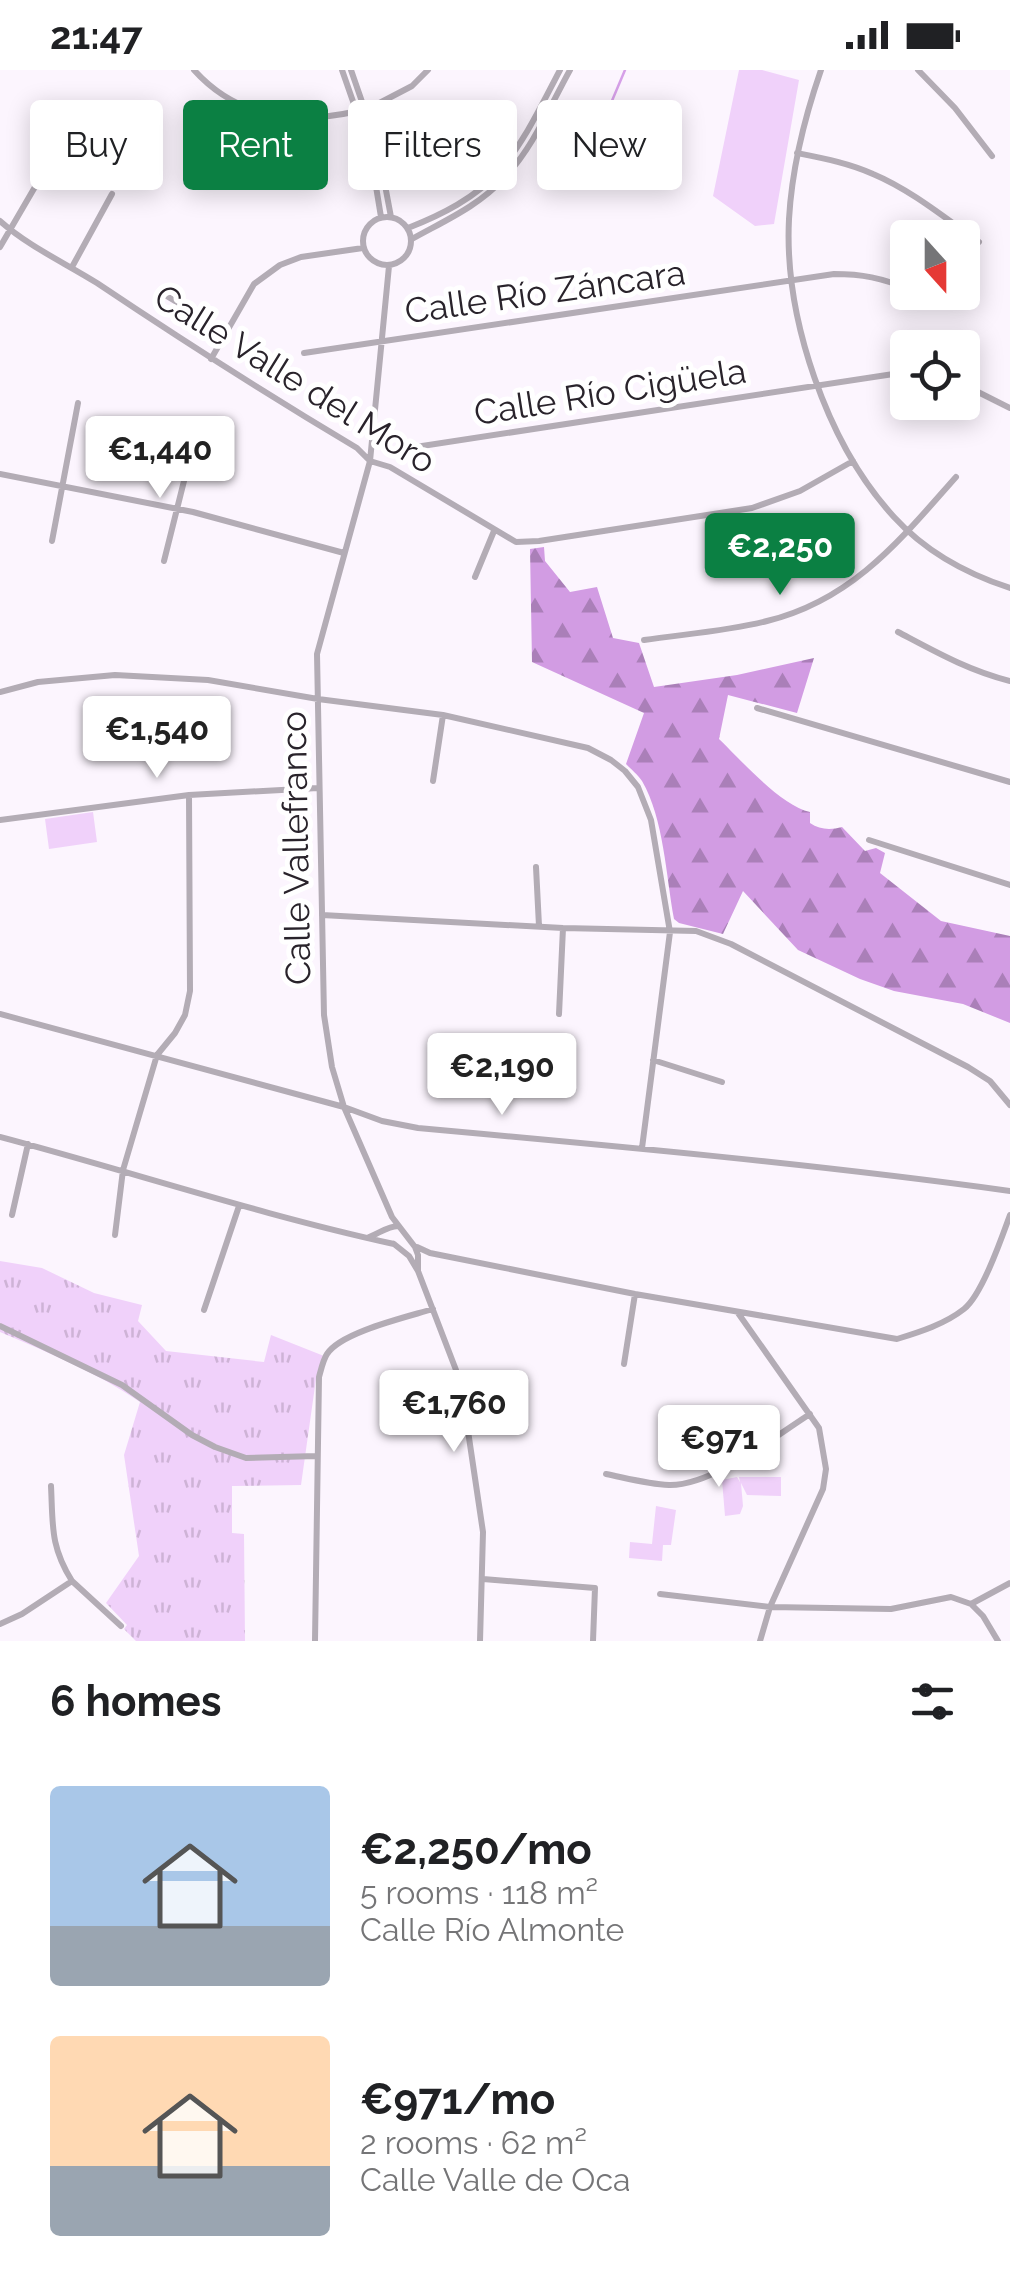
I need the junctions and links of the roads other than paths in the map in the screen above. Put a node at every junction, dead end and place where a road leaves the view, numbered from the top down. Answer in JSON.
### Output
{"nodes":[{"id":1,"x":194,"y":70,"type":"edge"},
{"id":2,"x":342,"y":70,"type":"edge"},
{"id":3,"x":351,"y":70,"type":"edge"},
{"id":4,"x":428,"y":70,"type":"edge"},
{"id":5,"x":560,"y":70,"type":"edge"},
{"id":6,"x":570,"y":70,"type":"edge"},
{"id":7,"x":821,"y":70,"type":"edge"},
{"id":8,"x":918,"y":70,"type":"edge"},
{"id":9,"x":357,"y":100,"type":"edge"},
{"id":10,"x":359,"y":100,"type":"edge"},
{"id":11,"x":390,"y":100,"type":"edge"},
{"id":12,"x":348,"y":114,"type":"edge"},
{"id":13,"x":797,"y":152,"type":"junction"},
{"id":14,"x":992,"y":156,"type":"dead end"},
{"id":15,"x":34,"y":190,"type":"edge"},
{"id":16,"x":376,"y":190,"type":"edge"},
{"id":17,"x":387,"y":190,"type":"edge"},
{"id":18,"x":112,"y":194,"type":"dead end"},
{"id":19,"x":392,"y":217,"type":"junction"},
{"id":20,"x":381,"y":218,"type":"junction"},
{"id":21,"x":948,"y":220,"type":"edge"},
{"id":22,"x":0,"y":221,"type":"edge"},
{"id":23,"x":408,"y":228,"type":"junction"},
{"id":24,"x":10,"y":230,"type":"junction"},
{"id":25,"x":412,"y":239,"type":"junction"},
{"id":26,"x":0,"y":247,"type":"edge"},
{"id":27,"x":364,"y":248,"type":"junction"},
{"id":28,"x":390,"y":266,"type":"junction"},
{"id":29,"x":72,"y":267,"type":"junction"},
{"id":30,"x":792,"y":280,"type":"junction"},
{"id":31,"x":890,"y":282,"type":"edge"},
{"id":32,"x":165,"y":295,"type":"dead end"},
{"id":33,"x":225,"y":331,"type":"junction"},
{"id":34,"x":382,"y":341,"type":"junction"},
{"id":35,"x":304,"y":353,"type":"dead end"},
{"id":36,"x":212,"y":359,"type":"junction"},
{"id":37,"x":890,"y":375,"type":"edge"},
{"id":38,"x":818,"y":386,"type":"junction"},
{"id":39,"x":980,"y":393,"type":"edge"},
{"id":40,"x":78,"y":403,"type":"dead end"},
{"id":41,"x":1010,"y":408,"type":"edge"},
{"id":42,"x":409,"y":448,"type":"dead end"},
{"id":43,"x":192,"y":449,"type":"dead end"},
{"id":44,"x":370,"y":461,"type":"junction"},
{"id":45,"x":854,"y":461,"type":"junction"},
{"id":46,"x":0,"y":474,"type":"edge"},
{"id":47,"x":956,"y":477,"type":"dead end"},
{"id":48,"x":63,"y":485,"type":"junction"},
{"id":49,"x":176,"y":509,"type":"junction"},
{"id":50,"x":494,"y":531,"type":"junction"},
{"id":51,"x":908,"y":531,"type":"junction"},
{"id":52,"x":52,"y":542,"type":"dead end"},
{"id":53,"x":344,"y":553,"type":"junction"},
{"id":54,"x":164,"y":562,"type":"dead end"},
{"id":55,"x":476,"y":577,"type":"dead end"},
{"id":56,"x":1010,"y":588,"type":"edge"},
{"id":57,"x":898,"y":632,"type":"dead end"},
{"id":58,"x":644,"y":640,"type":"dead end"},
{"id":59,"x":1010,"y":681,"type":"edge"},
{"id":60,"x":0,"y":692,"type":"edge"},
{"id":61,"x":318,"y":699,"type":"junction"},
{"id":62,"x":757,"y":708,"type":"dead end"},
{"id":63,"x":443,"y":715,"type":"junction"},
{"id":64,"x":433,"y":781,"type":"dead end"},
{"id":65,"x":1010,"y":782,"type":"edge"},
{"id":66,"x":318,"y":788,"type":"junction"},
{"id":67,"x":189,"y":795,"type":"junction"},
{"id":68,"x":0,"y":820,"type":"edge"},
{"id":69,"x":869,"y":840,"type":"dead end"},
{"id":70,"x":536,"y":867,"type":"dead end"},
{"id":71,"x":1010,"y":885,"type":"edge"},
{"id":72,"x":322,"y":915,"type":"junction"},
{"id":73,"x":539,"y":926,"type":"junction"},
{"id":74,"x":563,"y":928,"type":"junction"},
{"id":75,"x":670,"y":932,"type":"junction"},
{"id":76,"x":0,"y":1014,"type":"edge"},
{"id":77,"x":559,"y":1014,"type":"dead end"},
{"id":78,"x":156,"y":1055,"type":"junction"},
{"id":79,"x":653,"y":1060,"type":"junction"},
{"id":80,"x":722,"y":1082,"type":"dead end"},
{"id":81,"x":1010,"y":1106,"type":"edge"},
{"id":82,"x":344,"y":1107,"type":"junction"},
{"id":83,"x":0,"y":1137,"type":"edge"},
{"id":84,"x":28,"y":1144,"type":"junction"},
{"id":85,"x":642,"y":1148,"type":"junction"},
{"id":86,"x":122,"y":1170,"type":"junction"},
{"id":87,"x":1010,"y":1191,"type":"edge"},
{"id":88,"x":239,"y":1206,"type":"junction"},
{"id":89,"x":12,"y":1215,"type":"dead end"},
{"id":90,"x":1010,"y":1215,"type":"edge"},
{"id":91,"x":401,"y":1230,"type":"junction"},
{"id":92,"x":385,"y":1232,"type":"junction"},
{"id":93,"x":114,"y":1235,"type":"dead end"},
{"id":94,"x":368,"y":1237,"type":"junction"},
{"id":95,"x":393,"y":1244,"type":"junction"},
{"id":96,"x":414,"y":1253,"type":"junction"},
{"id":97,"x":635,"y":1294,"type":"junction"},
{"id":98,"x":432,"y":1309,"type":"junction"},
{"id":99,"x":204,"y":1310,"type":"dead end"},
{"id":100,"x":738,"y":1313,"type":"junction"},
{"id":101,"x":0,"y":1326,"type":"edge"},
{"id":102,"x":624,"y":1364,"type":"dead end"},
{"id":103,"x":810,"y":1414,"type":"junction"},
{"id":104,"x":316,"y":1456,"type":"junction"},
{"id":105,"x":606,"y":1474,"type":"dead end"},
{"id":106,"x":51,"y":1486,"type":"dead end"},
{"id":107,"x":483,"y":1578,"type":"junction"},
{"id":108,"x":72,"y":1581,"type":"junction"},
{"id":109,"x":1010,"y":1583,"type":"edge"},
{"id":110,"x":660,"y":1594,"type":"dead end"},
{"id":111,"x":971,"y":1604,"type":"junction"},
{"id":112,"x":770,"y":1608,"type":"junction"},
{"id":113,"x":0,"y":1624,"type":"edge"},
{"id":114,"x":120,"y":1626,"type":"dead end"},
{"id":115,"x":315,"y":1641,"type":"edge"},
{"id":116,"x":480,"y":1641,"type":"edge"},
{"id":117,"x":593,"y":1641,"type":"edge"},
{"id":118,"x":760,"y":1641,"type":"edge"},
{"id":119,"x":998,"y":1641,"type":"edge"}],
"edges":[{"from":1,"to":12,"type":"street"},
{"from":2,"to":9,"type":"street"},
{"from":3,"to":10,"type":"street"},
{"from":4,"to":11,"type":"street"},
{"from":5,"to":23,"type":"street"},
{"from":6,"to":25,"type":"street"},
{"from":7,"to":13,"type":"street"},
{"from":8,"to":14,"type":"street"},
{"from":13,"to":21,"type":"street"},
{"from":13,"to":30,"type":"street"},
{"from":15,"to":24,"type":"street"},
{"from":16,"to":20,"type":"street"},
{"from":17,"to":19,"type":"street"},
{"from":18,"to":29,"type":"street"},
{"from":19,"to":20,"type":"street"},
{"from":19,"to":23,"type":"street"},
{"from":20,"to":27,"type":"street"},
{"from":22,"to":24,"type":"street","name":"Calle Valle del Moro"},
{"from":23,"to":25,"type":"street"},
{"from":24,"to":26,"type":"street"},
{"from":24,"to":29,"type":"street","name":"Calle Valle del Moro"},
{"from":25,"to":28,"type":"street"},
{"from":27,"to":28,"type":"street"},
{"from":27,"to":33,"type":"street"},
{"from":28,"to":34,"type":"street","name":"Calle Vallefranco"},
{"from":29,"to":36,"type":"street","name":"Calle Valle del Moro"},
{"from":30,"to":31,"type":"street","name":"Calle Río Záncara"},
{"from":30,"to":34,"type":"street","name":"Calle Río Záncara"},
{"from":30,"to":38,"type":"street"},
{"from":32,"to":33,"type":"street"},
{"from":33,"to":36,"type":"street"},
{"from":34,"to":35,"type":"street","name":"Calle Río Záncara"},
{"from":34,"to":44,"type":"street","name":"Calle Vallefranco"},
{"from":36,"to":44,"type":"street","name":"Calle Valle del Moro"},
{"from":37,"to":38,"type":"street","name":"Calle Río Cigüela"},
{"from":38,"to":42,"type":"street","name":"Calle Río Cigüela"},
{"from":38,"to":45,"type":"street"},
{"from":39,"to":41,"type":"street"},
{"from":40,"to":48,"type":"street"},
{"from":43,"to":49,"type":"street"},
{"from":44,"to":50,"type":"street","name":"Calle Valle del Moro"},
{"from":44,"to":53,"type":"street","name":"Calle Vallefranco"},
{"from":45,"to":50,"type":"street","name":"Calle Valle del Moro"},
{"from":45,"to":51,"type":"street"},
{"from":46,"to":48,"type":"street"},
{"from":47,"to":51,"type":"street"},
{"from":48,"to":49,"type":"street"},
{"from":48,"to":52,"type":"street"},
{"from":49,"to":53,"type":"street"},
{"from":49,"to":54,"type":"street"},
{"from":50,"to":55,"type":"street"},
{"from":51,"to":56,"type":"street"},
{"from":51,"to":58,"type":"street"},
{"from":53,"to":61,"type":"street","name":"Calle Vallefranco"},
{"from":57,"to":59,"type":"street"},
{"from":60,"to":61,"type":"street"},
{"from":61,"to":63,"type":"street"},
{"from":61,"to":66,"type":"street","name":"Calle Vallefranco"},
{"from":62,"to":65,"type":"street"},
{"from":63,"to":64,"type":"street"},
{"from":63,"to":75,"type":"street"},
{"from":66,"to":67,"type":"street"},
{"from":66,"to":72,"type":"street","name":"Calle Vallefranco"},
{"from":67,"to":68,"type":"street"},
{"from":67,"to":78,"type":"street"},
{"from":69,"to":71,"type":"street"},
{"from":70,"to":73,"type":"street"},
{"from":72,"to":73,"type":"street"},
{"from":72,"to":82,"type":"street","name":"Calle Vallefranco"},
{"from":73,"to":74,"type":"street"},
{"from":74,"to":75,"type":"street"},
{"from":74,"to":77,"type":"street"},
{"from":75,"to":79,"type":"street"},
{"from":75,"to":81,"type":"street"},
{"from":76,"to":78,"type":"street"},
{"from":78,"to":82,"type":"street"},
{"from":78,"to":86,"type":"street"},
{"from":79,"to":80,"type":"street"},
{"from":79,"to":85,"type":"street"},
{"from":82,"to":85,"type":"street"},
{"from":82,"to":91,"type":"street","name":"Calle Vallefranco"},
{"from":83,"to":84,"type":"street"},
{"from":84,"to":86,"type":"street"},
{"from":84,"to":89,"type":"street"},
{"from":85,"to":87,"type":"street"},
{"from":86,"to":88,"type":"street"},
{"from":86,"to":93,"type":"street"},
{"from":88,"to":94,"type":"street"},
{"from":88,"to":99,"type":"street"},
{"from":90,"to":100,"type":"street"},
{"from":91,"to":92,"type":"street"},
{"from":91,"to":95,"type":"street"},
{"from":91,"to":96,"type":"street","name":"Calle Vallefranco"},
{"from":92,"to":94,"type":"street"},
{"from":92,"to":95,"type":"street"},
{"from":94,"to":95,"type":"street"},
{"from":95,"to":96,"type":"street","name":"Calle Vallefranco"},
{"from":96,"to":97,"type":"street"},
{"from":96,"to":98,"type":"street","name":"Calle Vallefranco"},
{"from":97,"to":100,"type":"street"},
{"from":97,"to":102,"type":"street"},
{"from":98,"to":104,"type":"street"},
{"from":98,"to":107,"type":"street","name":"Calle Vallefranco"},
{"from":100,"to":103,"type":"street"},
{"from":101,"to":104,"type":"street"},
{"from":103,"to":105,"type":"street"},
{"from":103,"to":112,"type":"street"},
{"from":104,"to":115,"type":"street"},
{"from":106,"to":108,"type":"street"},
{"from":107,"to":116,"type":"street","name":"Calle Vallefranco"},
{"from":107,"to":117,"type":"street"},
{"from":108,"to":113,"type":"street"},
{"from":108,"to":114,"type":"street"},
{"from":109,"to":111,"type":"street"},
{"from":110,"to":112,"type":"street"},
{"from":111,"to":112,"type":"street"},
{"from":111,"to":119,"type":"street"},
{"from":112,"to":118,"type":"street"}]}
